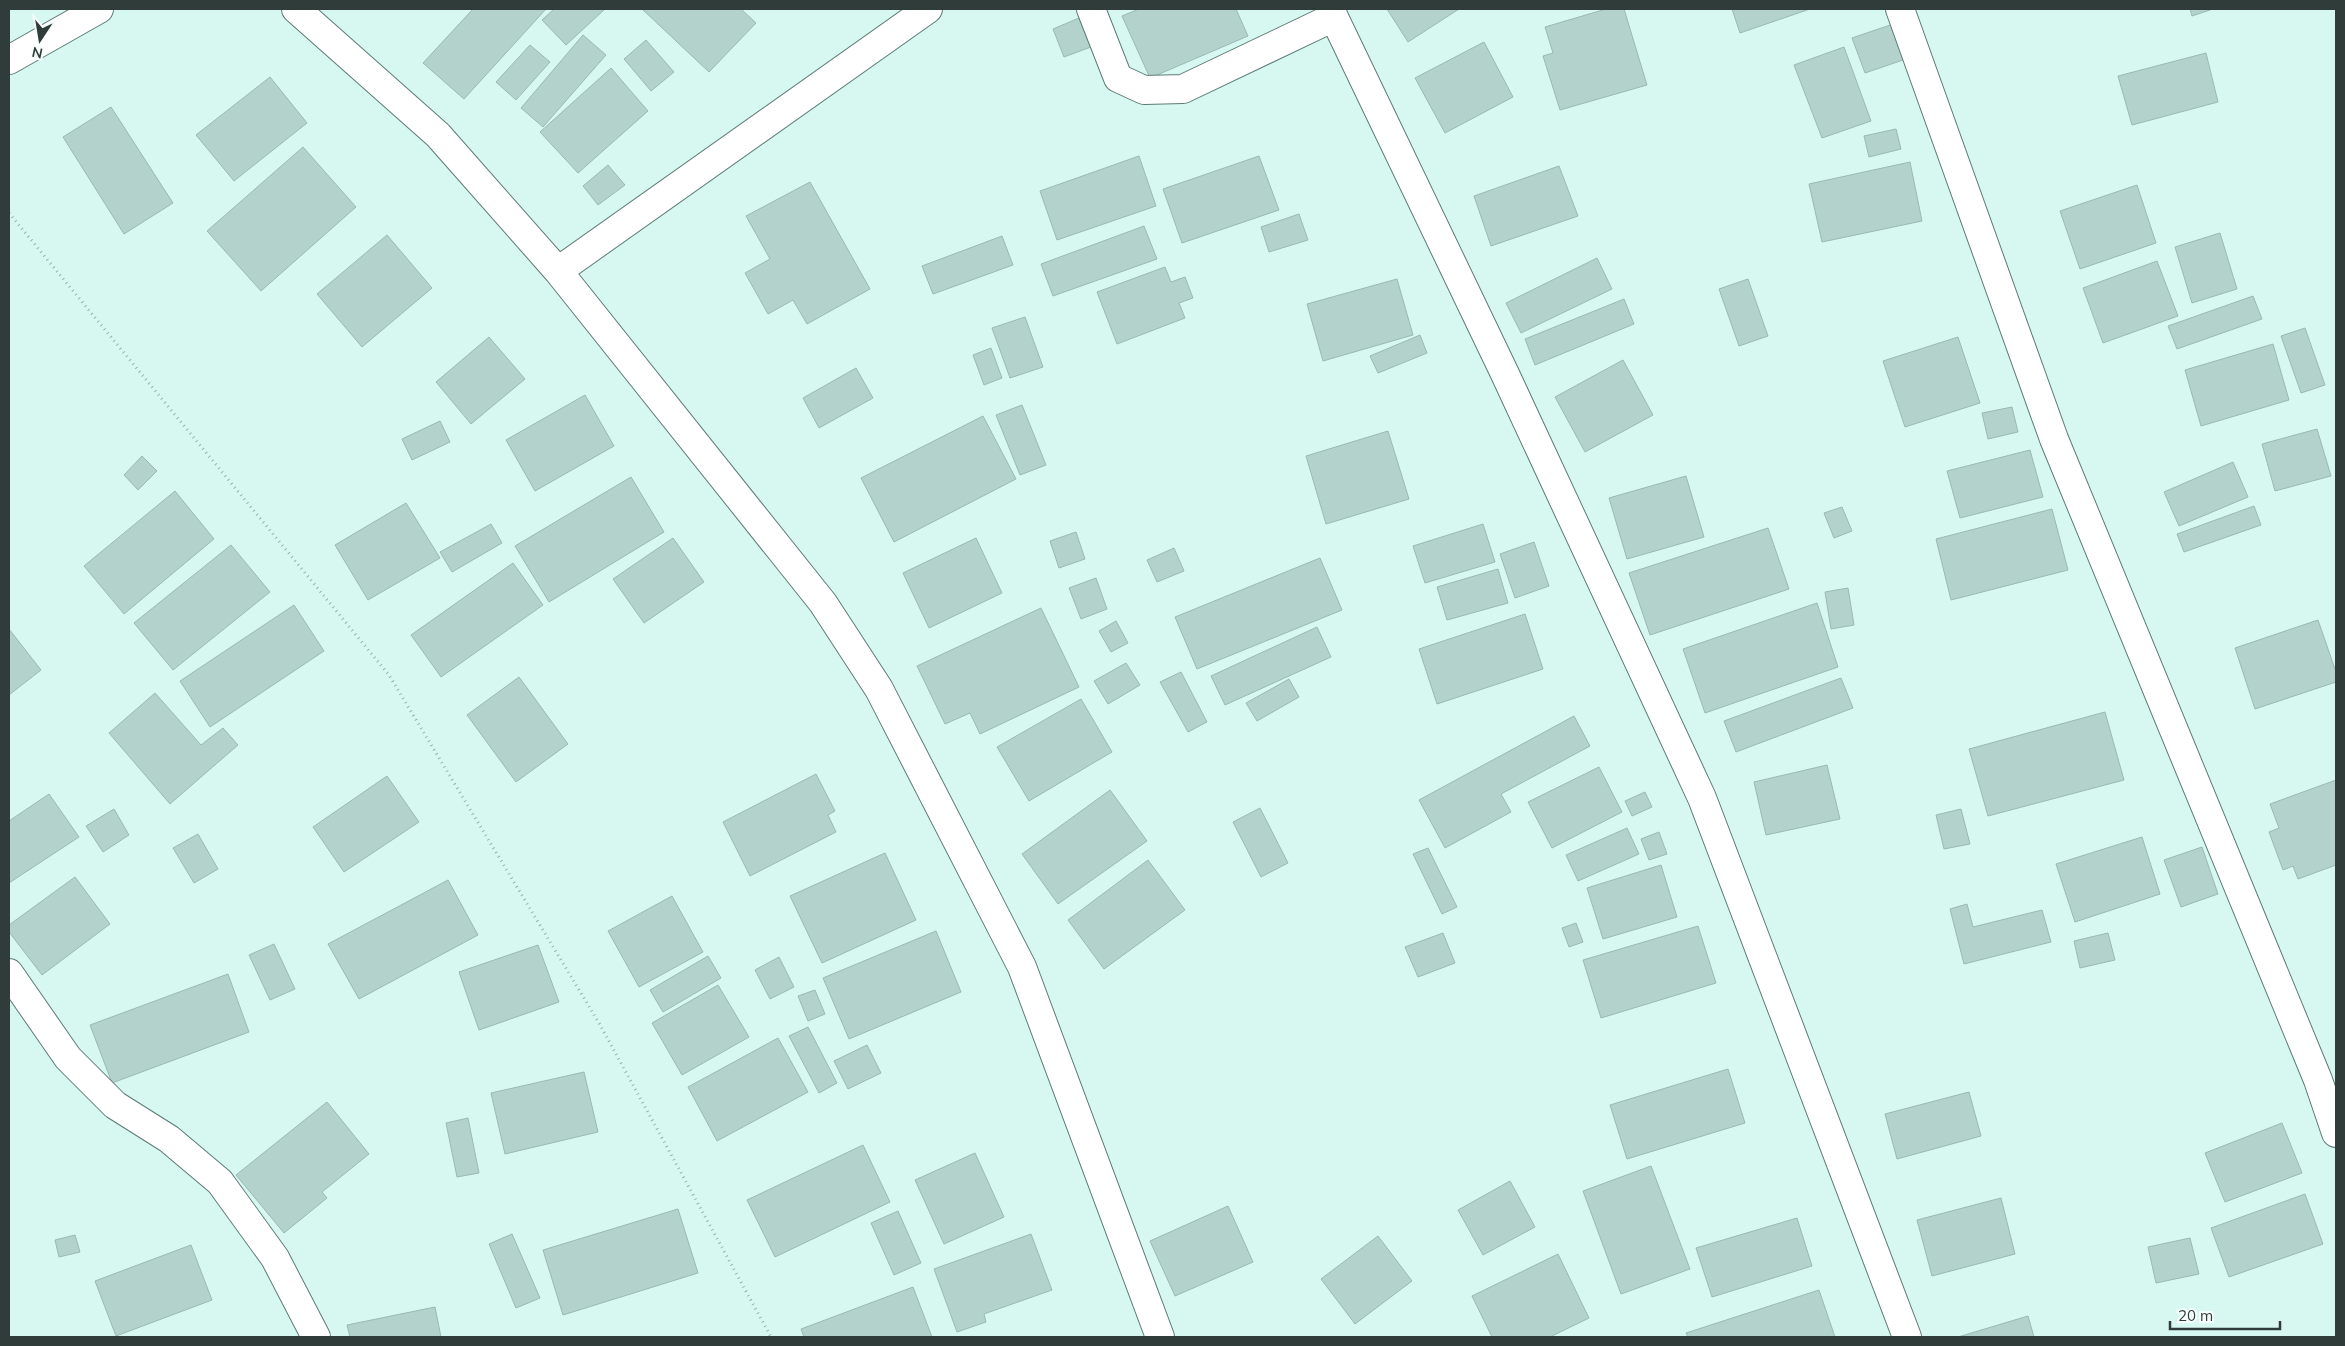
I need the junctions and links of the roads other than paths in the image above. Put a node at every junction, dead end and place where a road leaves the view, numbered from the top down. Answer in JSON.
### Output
{"nodes":[{"id":1,"x":99,"y":9,"type":"edge"},
{"id":2,"x":296,"y":9,"type":"edge"},
{"id":3,"x":928,"y":9,"type":"edge"},
{"id":4,"x":1091,"y":9,"type":"edge"},
{"id":5,"x":1900,"y":9,"type":"edge"},
{"id":6,"x":1332,"y":13,"type":"edge"},
{"id":7,"x":9,"y":60,"type":"edge"},
{"id":8,"x":558,"y":271,"type":"junction"},
{"id":9,"x":9,"y":973,"type":"edge"},
{"id":10,"x":2336,"y":1133,"type":"edge"},
{"id":11,"x":316,"y":1337,"type":"edge"},
{"id":12,"x":1160,"y":1337,"type":"edge"},
{"id":13,"x":1907,"y":1337,"type":"edge"}],
"edges":[{"from":1,"to":7,"type":"street"},
{"from":2,"to":8,"type":"street"},
{"from":3,"to":8,"type":"street"},
{"from":4,"to":6,"type":"street"},
{"from":5,"to":10,"type":"street"},
{"from":6,"to":13,"type":"street"},
{"from":8,"to":12,"type":"street"},
{"from":9,"to":11,"type":"street"}]}
